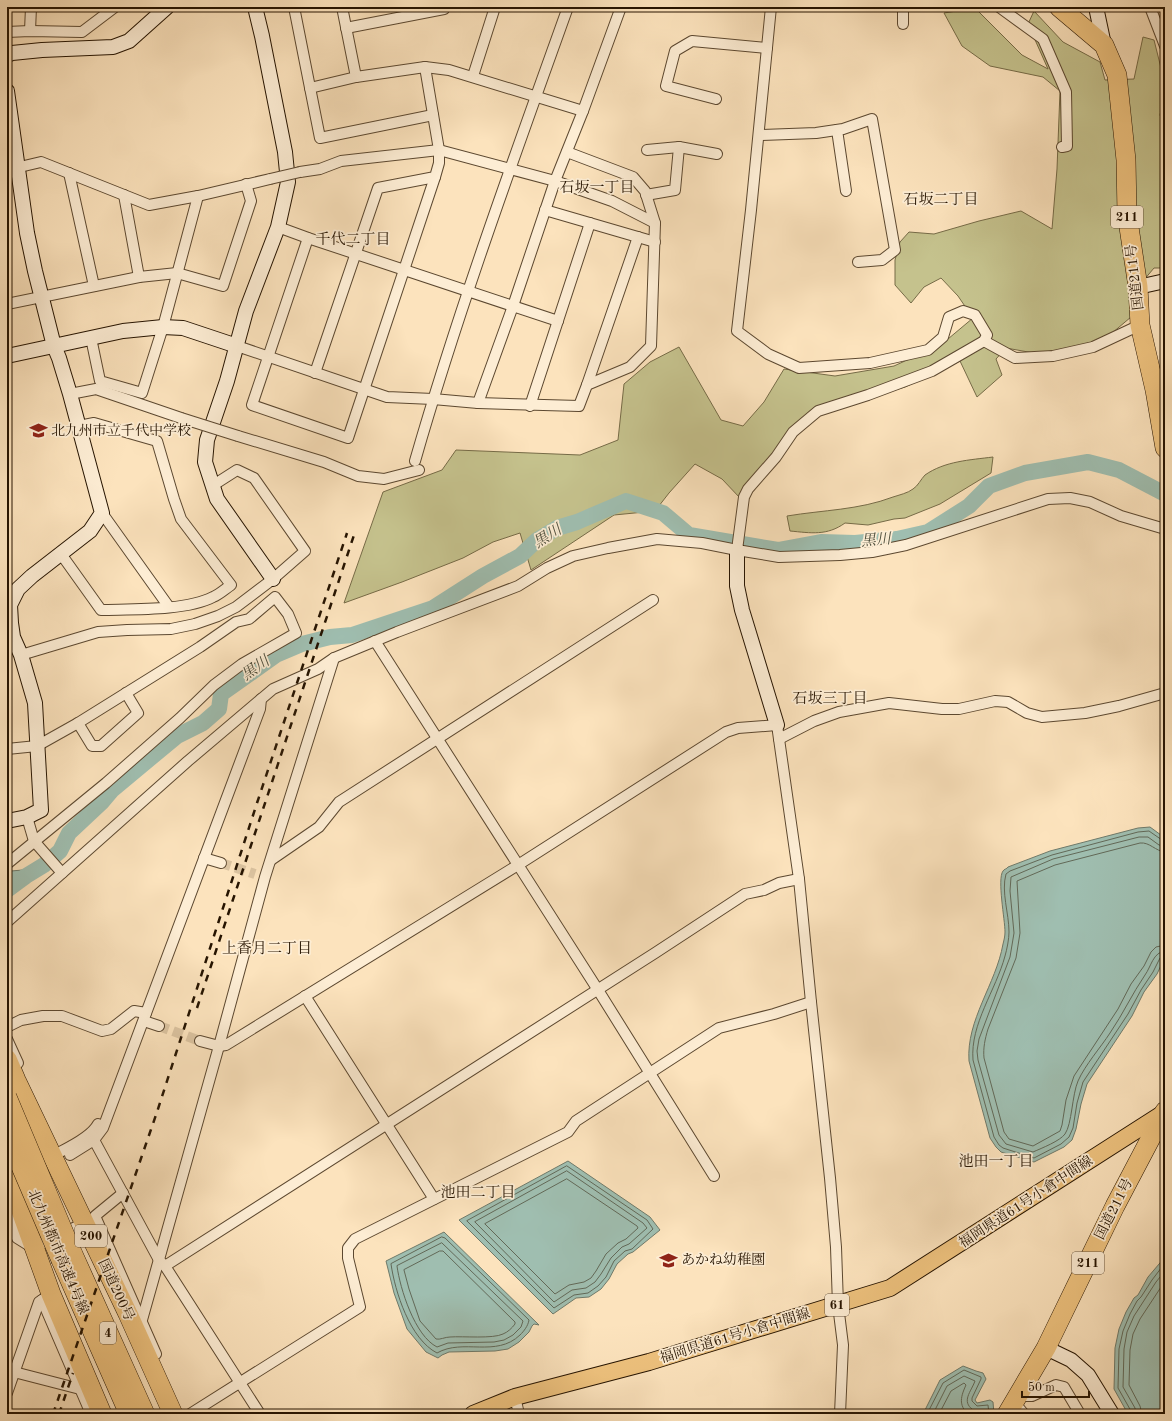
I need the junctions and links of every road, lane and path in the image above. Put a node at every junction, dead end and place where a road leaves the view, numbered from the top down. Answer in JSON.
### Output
{"nodes":[{"id":1,"x":31,"y":7,"type":"edge"},
{"id":2,"x":97,"y":7,"type":"edge"},
{"id":3,"x":115,"y":7,"type":"edge"},
{"id":4,"x":255,"y":7,"type":"edge"},
{"id":5,"x":294,"y":7,"type":"edge"},
{"id":6,"x":342,"y":7,"type":"edge"},
{"id":7,"x":444,"y":7,"type":"edge"},
{"id":8,"x":495,"y":7,"type":"edge"},
{"id":9,"x":568,"y":7,"type":"edge"},
{"id":10,"x":621,"y":7,"type":"edge"},
{"id":11,"x":771,"y":7,"type":"edge"},
{"id":12,"x":903,"y":7,"type":"edge"},
{"id":13,"x":999,"y":7,"type":"edge"},
{"id":14,"x":1059,"y":7,"type":"edge"},
{"id":15,"x":1096,"y":7,"type":"edge"},
{"id":16,"x":1150,"y":7,"type":"edge"},
{"id":17,"x":164,"y":8,"type":"edge"},
{"id":18,"x":104,"y":15,"type":"junction"},
{"id":19,"x":903,"y":24,"type":"dead end"},
{"id":20,"x":346,"y":28,"type":"junction"},
{"id":21,"x":30,"y":31,"type":"junction"},
{"id":22,"x":7,"y":32,"type":"edge"},
{"id":23,"x":1164,"y":42,"type":"edge"},
{"id":24,"x":1104,"y":45,"type":"junction"},
{"id":25,"x":767,"y":48,"type":"junction"},
{"id":26,"x":7,"y":55,"type":"edge"},
{"id":27,"x":425,"y":67,"type":"junction"},
{"id":28,"x":473,"y":76,"type":"junction"},
{"id":29,"x":356,"y":77,"type":"junction"},
{"id":30,"x":310,"y":88,"type":"junction"},
{"id":31,"x":7,"y":91,"type":"edge"},
{"id":32,"x":536,"y":96,"type":"junction"},
{"id":33,"x":716,"y":99,"type":"dead end"},
{"id":34,"x":583,"y":111,"type":"junction"},
{"id":35,"x":433,"y":115,"type":"junction"},
{"id":36,"x":837,"y":130,"type":"junction"},
{"id":37,"x":759,"y":135,"type":"junction"},
{"id":38,"x":679,"y":147,"type":"junction"},
{"id":39,"x":1062,"y":147,"type":"dead end"},
{"id":40,"x":438,"y":150,"type":"junction"},
{"id":41,"x":647,"y":150,"type":"dead end"},
{"id":42,"x":567,"y":152,"type":"junction"},
{"id":43,"x":717,"y":154,"type":"dead end"},
{"id":44,"x":12,"y":169,"type":"edge"},
{"id":45,"x":510,"y":169,"type":"junction"},
{"id":46,"x":70,"y":173,"type":"junction"},
{"id":47,"x":435,"y":177,"type":"junction"},
{"id":48,"x":555,"y":181,"type":"junction"},
{"id":49,"x":246,"y":184,"type":"junction"},
{"id":50,"x":846,"y":191,"type":"dead end"},
{"id":51,"x":124,"y":195,"type":"junction"},
{"id":52,"x":646,"y":195,"type":"junction"},
{"id":53,"x":198,"y":196,"type":"junction"},
{"id":54,"x":545,"y":210,"type":"junction"},
{"id":55,"x":590,"y":223,"type":"junction"},
{"id":56,"x":655,"y":223,"type":"junction"},
{"id":57,"x":278,"y":226,"type":"junction"},
{"id":58,"x":638,"y":237,"type":"junction"},
{"id":59,"x":308,"y":238,"type":"junction"},
{"id":60,"x":655,"y":242,"type":"junction"},
{"id":61,"x":356,"y":253,"type":"junction"},
{"id":62,"x":858,"y":262,"type":"dead end"},
{"id":63,"x":404,"y":270,"type":"junction"},
{"id":64,"x":177,"y":273,"type":"junction"},
{"id":65,"x":139,"y":277,"type":"junction"},
{"id":66,"x":1165,"y":281,"type":"edge"},
{"id":67,"x":94,"y":286,"type":"junction"},
{"id":68,"x":1138,"y":287,"type":"junction"},
{"id":69,"x":468,"y":290,"type":"junction"},
{"id":70,"x":42,"y":297,"type":"junction"},
{"id":71,"x":7,"y":304,"type":"edge"},
{"id":72,"x":514,"y":306,"type":"junction"},
{"id":73,"x":558,"y":321,"type":"junction"},
{"id":74,"x":1140,"y":325,"type":"junction"},
{"id":75,"x":163,"y":327,"type":"junction"},
{"id":76,"x":91,"y":338,"type":"junction"},
{"id":77,"x":984,"y":341,"type":"junction"},
{"id":78,"x":54,"y":346,"type":"junction"},
{"id":79,"x":237,"y":346,"type":"junction"},
{"id":80,"x":7,"y":356,"type":"edge"},
{"id":81,"x":268,"y":357,"type":"junction"},
{"id":82,"x":315,"y":373,"type":"junction"},
{"id":83,"x":587,"y":385,"type":"junction"},
{"id":84,"x":364,"y":389,"type":"junction"},
{"id":85,"x":70,"y":394,"type":"junction"},
{"id":86,"x":433,"y":399,"type":"junction"},
{"id":87,"x":478,"y":403,"type":"junction"},
{"id":88,"x":530,"y":406,"type":"junction"},
{"id":89,"x":79,"y":426,"type":"junction"},
{"id":90,"x":1163,"y":429,"type":"edge"},
{"id":91,"x":1165,"y":448,"type":"edge"},
{"id":92,"x":212,"y":486,"type":"junction"},
{"id":93,"x":102,"y":513,"type":"junction"},
{"id":94,"x":1165,"y":529,"type":"edge"},
{"id":95,"x":737,"y":548,"type":"junction"},
{"id":96,"x":61,"y":554,"type":"junction"},
{"id":97,"x":273,"y":579,"type":"junction"},
{"id":98,"x":653,"y":600,"type":"dead end"},
{"id":99,"x":169,"y":607,"type":"junction"},
{"id":100,"x":375,"y":641,"type":"junction"},
{"id":101,"x":21,"y":655,"type":"junction"},
{"id":102,"x":334,"y":658,"type":"junction"},
{"id":103,"x":126,"y":693,"type":"junction"},
{"id":104,"x":1165,"y":693,"type":"edge"},
{"id":105,"x":261,"y":699,"type":"junction"},
{"id":106,"x":78,"y":723,"type":"junction"},
{"id":107,"x":777,"y":725,"type":"junction"},
{"id":108,"x":436,"y":738,"type":"junction"},
{"id":109,"x":779,"y":739,"type":"junction"},
{"id":110,"x":37,"y":746,"type":"junction"},
{"id":111,"x":7,"y":749,"type":"edge"},
{"id":112,"x":27,"y":817,"type":"junction"},
{"id":113,"x":7,"y":821,"type":"edge"},
{"id":114,"x":36,"y":843,"type":"junction"},
{"id":115,"x":204,"y":858,"type":"junction"},
{"id":116,"x":271,"y":860,"type":"junction"},
{"id":117,"x":221,"y":863,"type":"tunnel mouth"},
{"id":118,"x":7,"y":864,"type":"edge"},
{"id":119,"x":518,"y":865,"type":"junction"},
{"id":120,"x":60,"y":871,"type":"junction"},
{"id":121,"x":255,"y":874,"type":"tunnel mouth"},
{"id":122,"x":265,"y":877,"type":"junction"},
{"id":123,"x":799,"y":879,"type":"junction"},
{"id":124,"x":7,"y":922,"type":"edge"},
{"id":125,"x":598,"y":990,"type":"junction"},
{"id":126,"x":306,"y":996,"type":"junction"},
{"id":127,"x":811,"y":1002,"type":"junction"},
{"id":128,"x":145,"y":1017,"type":"junction"},
{"id":129,"x":160,"y":1026,"type":"tunnel mouth"},
{"id":130,"x":7,"y":1027,"type":"edge"},
{"id":131,"x":7,"y":1039,"type":"edge"},
{"id":132,"x":200,"y":1041,"type":"tunnel mouth"},
{"id":133,"x":220,"y":1046,"type":"junction"},
{"id":134,"x":7,"y":1059,"type":"edge"},
{"id":135,"x":650,"y":1072,"type":"junction"},
{"id":136,"x":117,"y":1092,"type":"junction"},
{"id":137,"x":7,"y":1097,"type":"edge"},
{"id":138,"x":1165,"y":1112,"type":"edge"},
{"id":139,"x":386,"y":1124,"type":"junction"},
{"id":140,"x":7,"y":1134,"type":"edge"},
{"id":141,"x":94,"y":1140,"type":"junction"},
{"id":142,"x":65,"y":1154,"type":"junction"},
{"id":143,"x":7,"y":1172,"type":"edge"},
{"id":144,"x":714,"y":1176,"type":"dead end"},
{"id":145,"x":67,"y":1188,"type":"junction"},
{"id":146,"x":123,"y":1194,"type":"junction"},
{"id":147,"x":434,"y":1199,"type":"junction"},
{"id":148,"x":7,"y":1211,"type":"edge"},
{"id":149,"x":90,"y":1220,"type":"junction"},
{"id":150,"x":34,"y":1248,"type":"junction"},
{"id":151,"x":67,"y":1256,"type":"junction"},
{"id":152,"x":162,"y":1263,"type":"junction"},
{"id":153,"x":46,"y":1297,"type":"junction"},
{"id":154,"x":838,"y":1305,"type":"junction"},
{"id":155,"x":142,"y":1320,"type":"junction"},
{"id":156,"x":1046,"y":1348,"type":"junction"},
{"id":157,"x":14,"y":1372,"type":"junction"},
{"id":158,"x":158,"y":1381,"type":"junction"},
{"id":159,"x":240,"y":1382,"type":"junction"},
{"id":160,"x":80,"y":1389,"type":"junction"},
{"id":161,"x":7,"y":1393,"type":"edge"},
{"id":162,"x":514,"y":1397,"type":"junction"},
{"id":163,"x":1016,"y":1406,"type":"edge"},
{"id":164,"x":91,"y":1414,"type":"edge"},
{"id":165,"x":102,"y":1414,"type":"edge"},
{"id":166,"x":130,"y":1414,"type":"edge"},
{"id":167,"x":145,"y":1414,"type":"edge"},
{"id":168,"x":173,"y":1414,"type":"edge"},
{"id":169,"x":190,"y":1414,"type":"edge"},
{"id":170,"x":260,"y":1414,"type":"edge"},
{"id":171,"x":473,"y":1414,"type":"edge"},
{"id":172,"x":519,"y":1414,"type":"edge"},
{"id":173,"x":840,"y":1414,"type":"edge"},
{"id":174,"x":1080,"y":1414,"type":"edge"},
{"id":175,"x":1112,"y":1414,"type":"edge"}],
"edges":[{"from":1,"to":21,"type":"street"},
{"from":2,"to":18,"type":"street"},
{"from":3,"to":18,"type":"street"},
{"from":4,"to":57,"type":"street"},
{"from":5,"to":30,"type":"street"},
{"from":6,"to":20,"type":"street"},
{"from":7,"to":20,"type":"street"},
{"from":8,"to":28,"type":"street"},
{"from":9,"to":32,"type":"street"},
{"from":10,"to":34,"type":"street"},
{"from":11,"to":25,"type":"street"},
{"from":12,"to":19,"type":"street"},
{"from":13,"to":39,"type":"street"},
{"from":14,"to":24,"type":"highway","name":"国道211号","number":"211"},
{"from":15,"to":24,"type":"street"},
{"from":16,"to":23,"type":"street"},
{"from":17,"to":26,"type":"street"},
{"from":18,"to":21,"type":"street"},
{"from":20,"to":29,"type":"street"},
{"from":21,"to":22,"type":"street"},
{"from":24,"to":68,"type":"highway","name":"国道211号","number":"211"},
{"from":25,"to":33,"type":"street"},
{"from":25,"to":37,"type":"street"},
{"from":27,"to":28,"type":"street"},
{"from":27,"to":29,"type":"street"},
{"from":27,"to":35,"type":"street"},
{"from":28,"to":32,"type":"street"},
{"from":29,"to":30,"type":"street"},
{"from":30,"to":35,"type":"street"},
{"from":31,"to":44,"type":"street"},
{"from":32,"to":34,"type":"street"},
{"from":32,"to":45,"type":"street"},
{"from":34,"to":42,"type":"street"},
{"from":35,"to":40,"type":"street"},
{"from":36,"to":37,"type":"street"},
{"from":36,"to":50,"type":"street"},
{"from":36,"to":62,"type":"street"},
{"from":37,"to":77,"type":"street"},
{"from":38,"to":41,"type":"street"},
{"from":38,"to":43,"type":"street"},
{"from":38,"to":52,"type":"street"},
{"from":40,"to":45,"type":"street"},
{"from":40,"to":47,"type":"street"},
{"from":40,"to":49,"type":"street","bridge":true},
{"from":42,"to":48,"type":"street"},
{"from":42,"to":52,"type":"street"},
{"from":44,"to":46,"type":"street"},
{"from":44,"to":70,"type":"street"},
{"from":45,"to":48,"type":"street"},
{"from":45,"to":69,"type":"street"},
{"from":46,"to":51,"type":"street"},
{"from":46,"to":67,"type":"street"},
{"from":47,"to":61,"type":"street"},
{"from":47,"to":63,"type":"street"},
{"from":48,"to":54,"type":"street"},
{"from":48,"to":56,"type":"street"},
{"from":49,"to":53,"type":"street"},
{"from":49,"to":64,"type":"street"},
{"from":51,"to":53,"type":"street"},
{"from":51,"to":65,"type":"street"},
{"from":52,"to":56,"type":"street"},
{"from":53,"to":64,"type":"street"},
{"from":54,"to":55,"type":"street"},
{"from":54,"to":72,"type":"street"},
{"from":55,"to":58,"type":"street"},
{"from":55,"to":73,"type":"street"},
{"from":56,"to":60,"type":"street"},
{"from":57,"to":59,"type":"street"},
{"from":57,"to":79,"type":"street"},
{"from":58,"to":60,"type":"street"},
{"from":58,"to":83,"type":"street"},
{"from":59,"to":61,"type":"street"},
{"from":59,"to":81,"type":"street"},
{"from":60,"to":83,"type":"street"},
{"from":61,"to":63,"type":"street"},
{"from":61,"to":82,"type":"street"},
{"from":63,"to":69,"type":"street"},
{"from":63,"to":84,"type":"street"},
{"from":64,"to":65,"type":"street"},
{"from":64,"to":75,"type":"street"},
{"from":65,"to":67,"type":"street"},
{"from":66,"to":68,"type":"street"},
{"from":67,"to":70,"type":"street"},
{"from":68,"to":74,"type":"highway","name":"国道211号","number":"211"},
{"from":69,"to":72,"type":"street"},
{"from":69,"to":86,"type":"street"},
{"from":70,"to":71,"type":"street"},
{"from":70,"to":78,"type":"street"},
{"from":72,"to":73,"type":"street"},
{"from":72,"to":87,"type":"street"},
{"from":73,"to":88,"type":"street"},
{"from":74,"to":77,"type":"street"},
{"from":74,"to":90,"type":"highway","name":"国道211号","number":"211"},
{"from":75,"to":76,"type":"street"},
{"from":75,"to":76,"type":"street"},
{"from":75,"to":79,"type":"street"},
{"from":76,"to":78,"type":"street"},
{"from":77,"to":95,"type":"street"},
{"from":78,"to":80,"type":"street"},
{"from":78,"to":85,"type":"street"},
{"from":79,"to":81,"type":"street"},
{"from":79,"to":92,"type":"street"},
{"from":81,"to":82,"type":"street"},
{"from":81,"to":84,"type":"street"},
{"from":82,"to":84,"type":"street"},
{"from":83,"to":88,"type":"street"},
{"from":84,"to":86,"type":"street"},
{"from":85,"to":86,"type":"street","bridge":true},
{"from":85,"to":89,"type":"street"},
{"from":86,"to":87,"type":"street"},
{"from":87,"to":88,"type":"street"},
{"from":89,"to":93,"type":"street"},
{"from":89,"to":99,"type":"street"},
{"from":90,"to":91,"type":"highway","name":"国道211号","number":"211"},
{"from":92,"to":97,"type":"street"},
{"from":92,"to":97,"type":"street"},
{"from":93,"to":96,"type":"street"},
{"from":93,"to":99,"type":"street"},
{"from":94,"to":95,"type":"street"},
{"from":95,"to":100,"type":"street"},
{"from":95,"to":107,"type":"street"},
{"from":96,"to":99,"type":"street"},
{"from":96,"to":101,"type":"street"},
{"from":97,"to":101,"type":"street"},
{"from":98,"to":108,"type":"street"},
{"from":100,"to":102,"type":"street"},
{"from":100,"to":108,"type":"street"},
{"from":101,"to":110,"type":"street"},
{"from":102,"to":105,"type":"street"},
{"from":102,"to":116,"type":"street"},
{"from":103,"to":106,"type":"street"},
{"from":103,"to":106,"type":"street"},
{"from":103,"to":114,"type":"street"},
{"from":104,"to":109,"type":"street"},
{"from":105,"to":115,"type":"street"},
{"from":105,"to":120,"type":"street"},
{"from":106,"to":110,"type":"street"},
{"from":107,"to":109,"type":"street"},
{"from":107,"to":119,"type":"street"},
{"from":108,"to":116,"type":"street"},
{"from":108,"to":119,"type":"street"},
{"from":109,"to":123,"type":"street"},
{"from":110,"to":111,"type":"street"},
{"from":110,"to":112,"type":"street"},
{"from":112,"to":113,"type":"street"},
{"from":112,"to":114,"type":"street"},
{"from":114,"to":118,"type":"street"},
{"from":114,"to":120,"type":"street"},
{"from":115,"to":117,"type":"street"},
{"from":115,"to":128,"type":"street"},
{"from":116,"to":122,"type":"street"},
{"from":119,"to":125,"type":"street"},
{"from":119,"to":126,"type":"street"},
{"from":120,"to":124,"type":"street"},
{"from":121,"to":122,"type":"street"},
{"from":122,"to":133,"type":"street"},
{"from":123,"to":125,"type":"street"},
{"from":123,"to":127,"type":"street"},
{"from":125,"to":135,"type":"street"},
{"from":125,"to":139,"type":"street"},
{"from":126,"to":133,"type":"street"},
{"from":126,"to":139,"type":"street"},
{"from":127,"to":135,"type":"street"},
{"from":127,"to":154,"type":"street"},
{"from":128,"to":129,"type":"street"},
{"from":128,"to":130,"type":"street"},
{"from":128,"to":136,"type":"street"},
{"from":131,"to":142,"type":"street"},
{"from":132,"to":133,"type":"street"},
{"from":133,"to":152,"type":"street"},
{"from":134,"to":145,"type":"highway","name":"国道200号","number":"200"},
{"from":135,"to":144,"type":"street"},
{"from":135,"to":147,"type":"street"},
{"from":136,"to":141,"type":"street"},
{"from":136,"to":142,"type":"street"},
{"from":137,"to":151,"type":"highway","name":"北九州都市高速4号線","number":"4","bridge":true},
{"from":138,"to":154,"type":"main road","name":"福岡県道61号小倉中間線","number":"61"},
{"from":138,"to":156,"type":"highway","name":"国道211号","number":"211"},
{"from":139,"to":147,"type":"street"},
{"from":139,"to":152,"type":"street"},
{"from":140,"to":151,"type":"highway","name":"北九州都市高速4号線","number":"4","bridge":true},
{"from":141,"to":142,"type":"street"},
{"from":141,"to":146,"type":"street"},
{"from":142,"to":145,"type":"street"},
{"from":143,"to":150,"type":"highway"},
{"from":145,"to":149,"type":"highway","name":"国道200号","number":"200"},
{"from":146,"to":149,"type":"street"},
{"from":146,"to":152,"type":"street"},
{"from":147,"to":159,"type":"street"},
{"from":148,"to":150,"type":"street"},
{"from":149,"to":150,"type":"street"},
{"from":149,"to":155,"type":"street"},
{"from":149,"to":158,"type":"highway","name":"国道200号","number":"200"},
{"from":150,"to":153,"type":"highway"},
{"from":151,"to":166,"type":"highway","name":"北九州都市高速4号線","number":"4"},
{"from":151,"to":167,"type":"highway","name":"北九州都市高速4号線","number":"4"},
{"from":152,"to":155,"type":"street"},
{"from":152,"to":159,"type":"street"},
{"from":153,"to":157,"type":"street"},
{"from":153,"to":160,"type":"street"},
{"from":153,"to":165,"type":"highway"},
{"from":154,"to":162,"type":"main road","name":"福岡県道61号小倉中間線","number":"61"},
{"from":154,"to":173,"type":"street"},
{"from":155,"to":158,"type":"street"},
{"from":156,"to":163,"type":"highway","name":"国道211号","number":"211"},
{"from":156,"to":175,"type":"street"},
{"from":157,"to":160,"type":"street"},
{"from":157,"to":161,"type":"street"},
{"from":158,"to":168,"type":"highway","name":"国道200号","number":"200"},
{"from":159,"to":169,"type":"street"},
{"from":159,"to":170,"type":"street"},
{"from":160,"to":164,"type":"street"},
{"from":162,"to":171,"type":"main road","name":"福岡県道61号小倉中間線","number":"61"},
{"from":162,"to":172,"type":"street"},
{"from":163,"to":174,"type":"street"}]}
